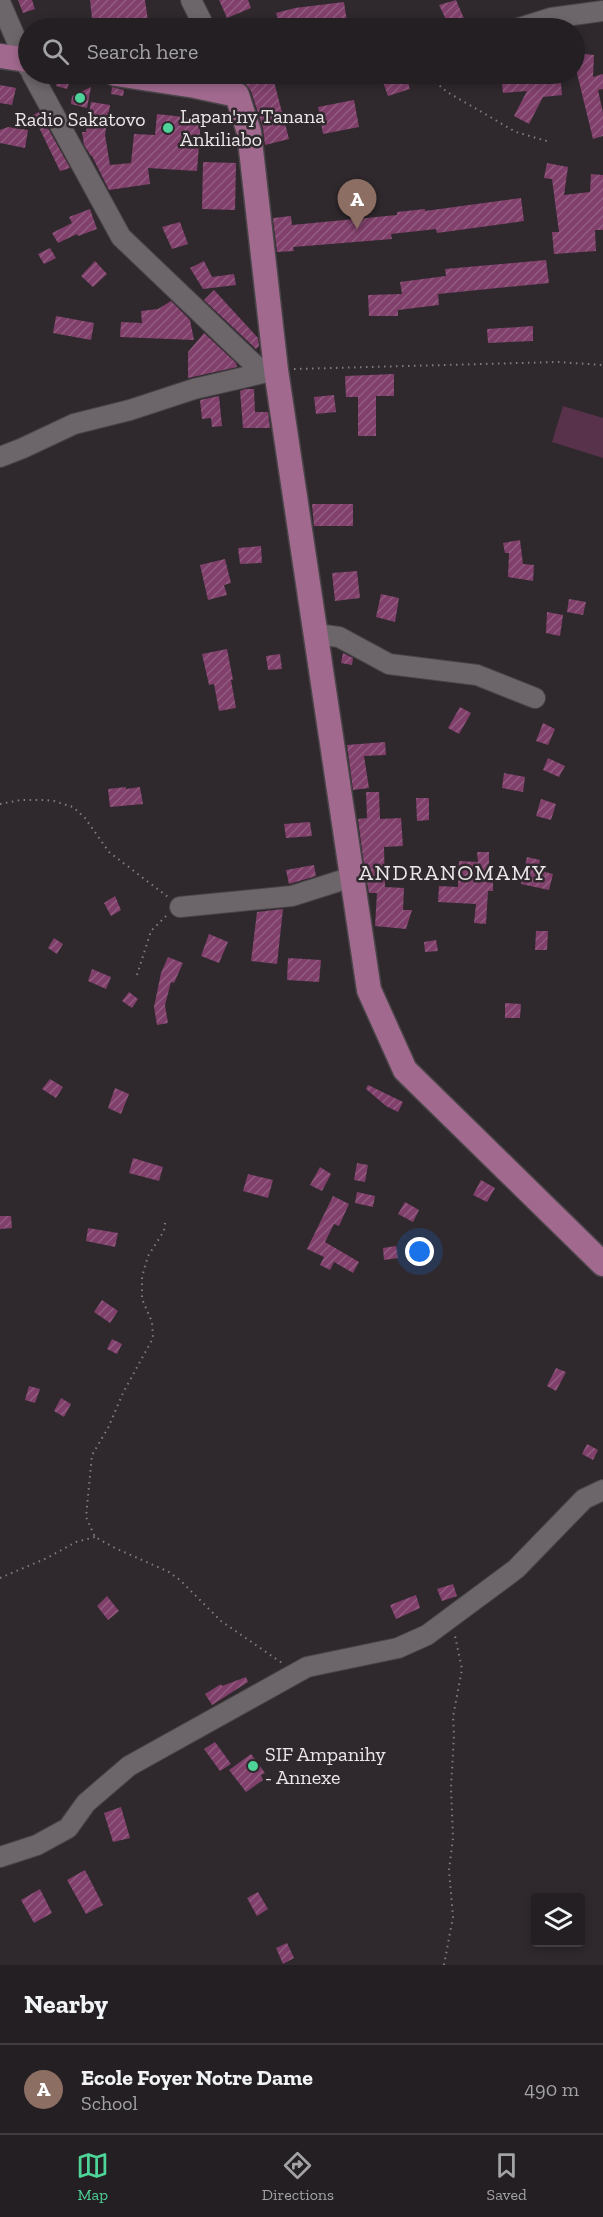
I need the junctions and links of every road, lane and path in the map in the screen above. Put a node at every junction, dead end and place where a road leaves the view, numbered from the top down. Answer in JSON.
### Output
{"nodes":[{"id":1,"x":191,"y":0,"type":"edge"},
{"id":2,"x":0,"y":2,"type":"edge"},
{"id":3,"x":603,"y":11,"type":"edge"},
{"id":4,"x":200,"y":18,"type":"edge"},
{"id":5,"x":551,"y":18,"type":"edge"},
{"id":6,"x":18,"y":42,"type":"edge"},
{"id":7,"x":0,"y":56,"type":"edge"},
{"id":8,"x":18,"y":62,"type":"edge"},
{"id":9,"x":38,"y":84,"type":"edge"},
{"id":10,"x":182,"y":84,"type":"edge"},
{"id":11,"x":231,"y":84,"type":"edge"},
{"id":12,"x":438,"y":84,"type":"edge"},
{"id":13,"x":237,"y":95,"type":"junction"},
{"id":14,"x":550,"y":142,"type":"dead end"},
{"id":15,"x":603,"y":364,"type":"edge"},
{"id":16,"x":276,"y":370,"type":"junction"},
{"id":17,"x":0,"y":457,"type":"edge"},
{"id":18,"x":315,"y":634,"type":"junction"},
{"id":19,"x":535,"y":698,"type":"dead end"},
{"id":20,"x":0,"y":804,"type":"edge"},
{"id":21,"x":352,"y":877,"type":"junction"},
{"id":22,"x":180,"y":908,"type":"junction"},
{"id":23,"x":137,"y":975,"type":"dead end"},
{"id":24,"x":165,"y":1223,"type":"dead end"},
{"id":25,"x":603,"y":1264,"type":"edge"},
{"id":26,"x":603,"y":1490,"type":"edge"},
{"id":27,"x":95,"y":1537,"type":"junction"},
{"id":28,"x":0,"y":1578,"type":"edge"},
{"id":29,"x":455,"y":1616,"type":"junction"},
{"id":30,"x":293,"y":1675,"type":"junction"},
{"id":31,"x":0,"y":1857,"type":"edge"},
{"id":32,"x":444,"y":1965,"type":"edge"}],
"edges":[{"from":1,"to":4,"type":"street"},
{"from":2,"to":6,"type":"street"},
{"from":3,"to":5,"type":"street"},
{"from":7,"to":8,"type":"main road"},
{"from":9,"to":16,"type":"street"},
{"from":10,"to":13,"type":"main road"},
{"from":11,"to":13,"type":"street"},
{"from":12,"to":14,"type":"path"},
{"from":13,"to":16,"type":"main road"},
{"from":15,"to":16,"type":"path"},
{"from":16,"to":17,"type":"street"},
{"from":16,"to":18,"type":"main road"},
{"from":18,"to":19,"type":"street"},
{"from":18,"to":21,"type":"main road"},
{"from":20,"to":22,"type":"path"},
{"from":21,"to":22,"type":"street"},
{"from":21,"to":25,"type":"main road"},
{"from":22,"to":23,"type":"path"},
{"from":24,"to":27,"type":"path"},
{"from":26,"to":29,"type":"street"},
{"from":27,"to":28,"type":"path"},
{"from":27,"to":30,"type":"path"},
{"from":29,"to":30,"type":"street"},
{"from":29,"to":32,"type":"path"},
{"from":30,"to":31,"type":"street"}]}
